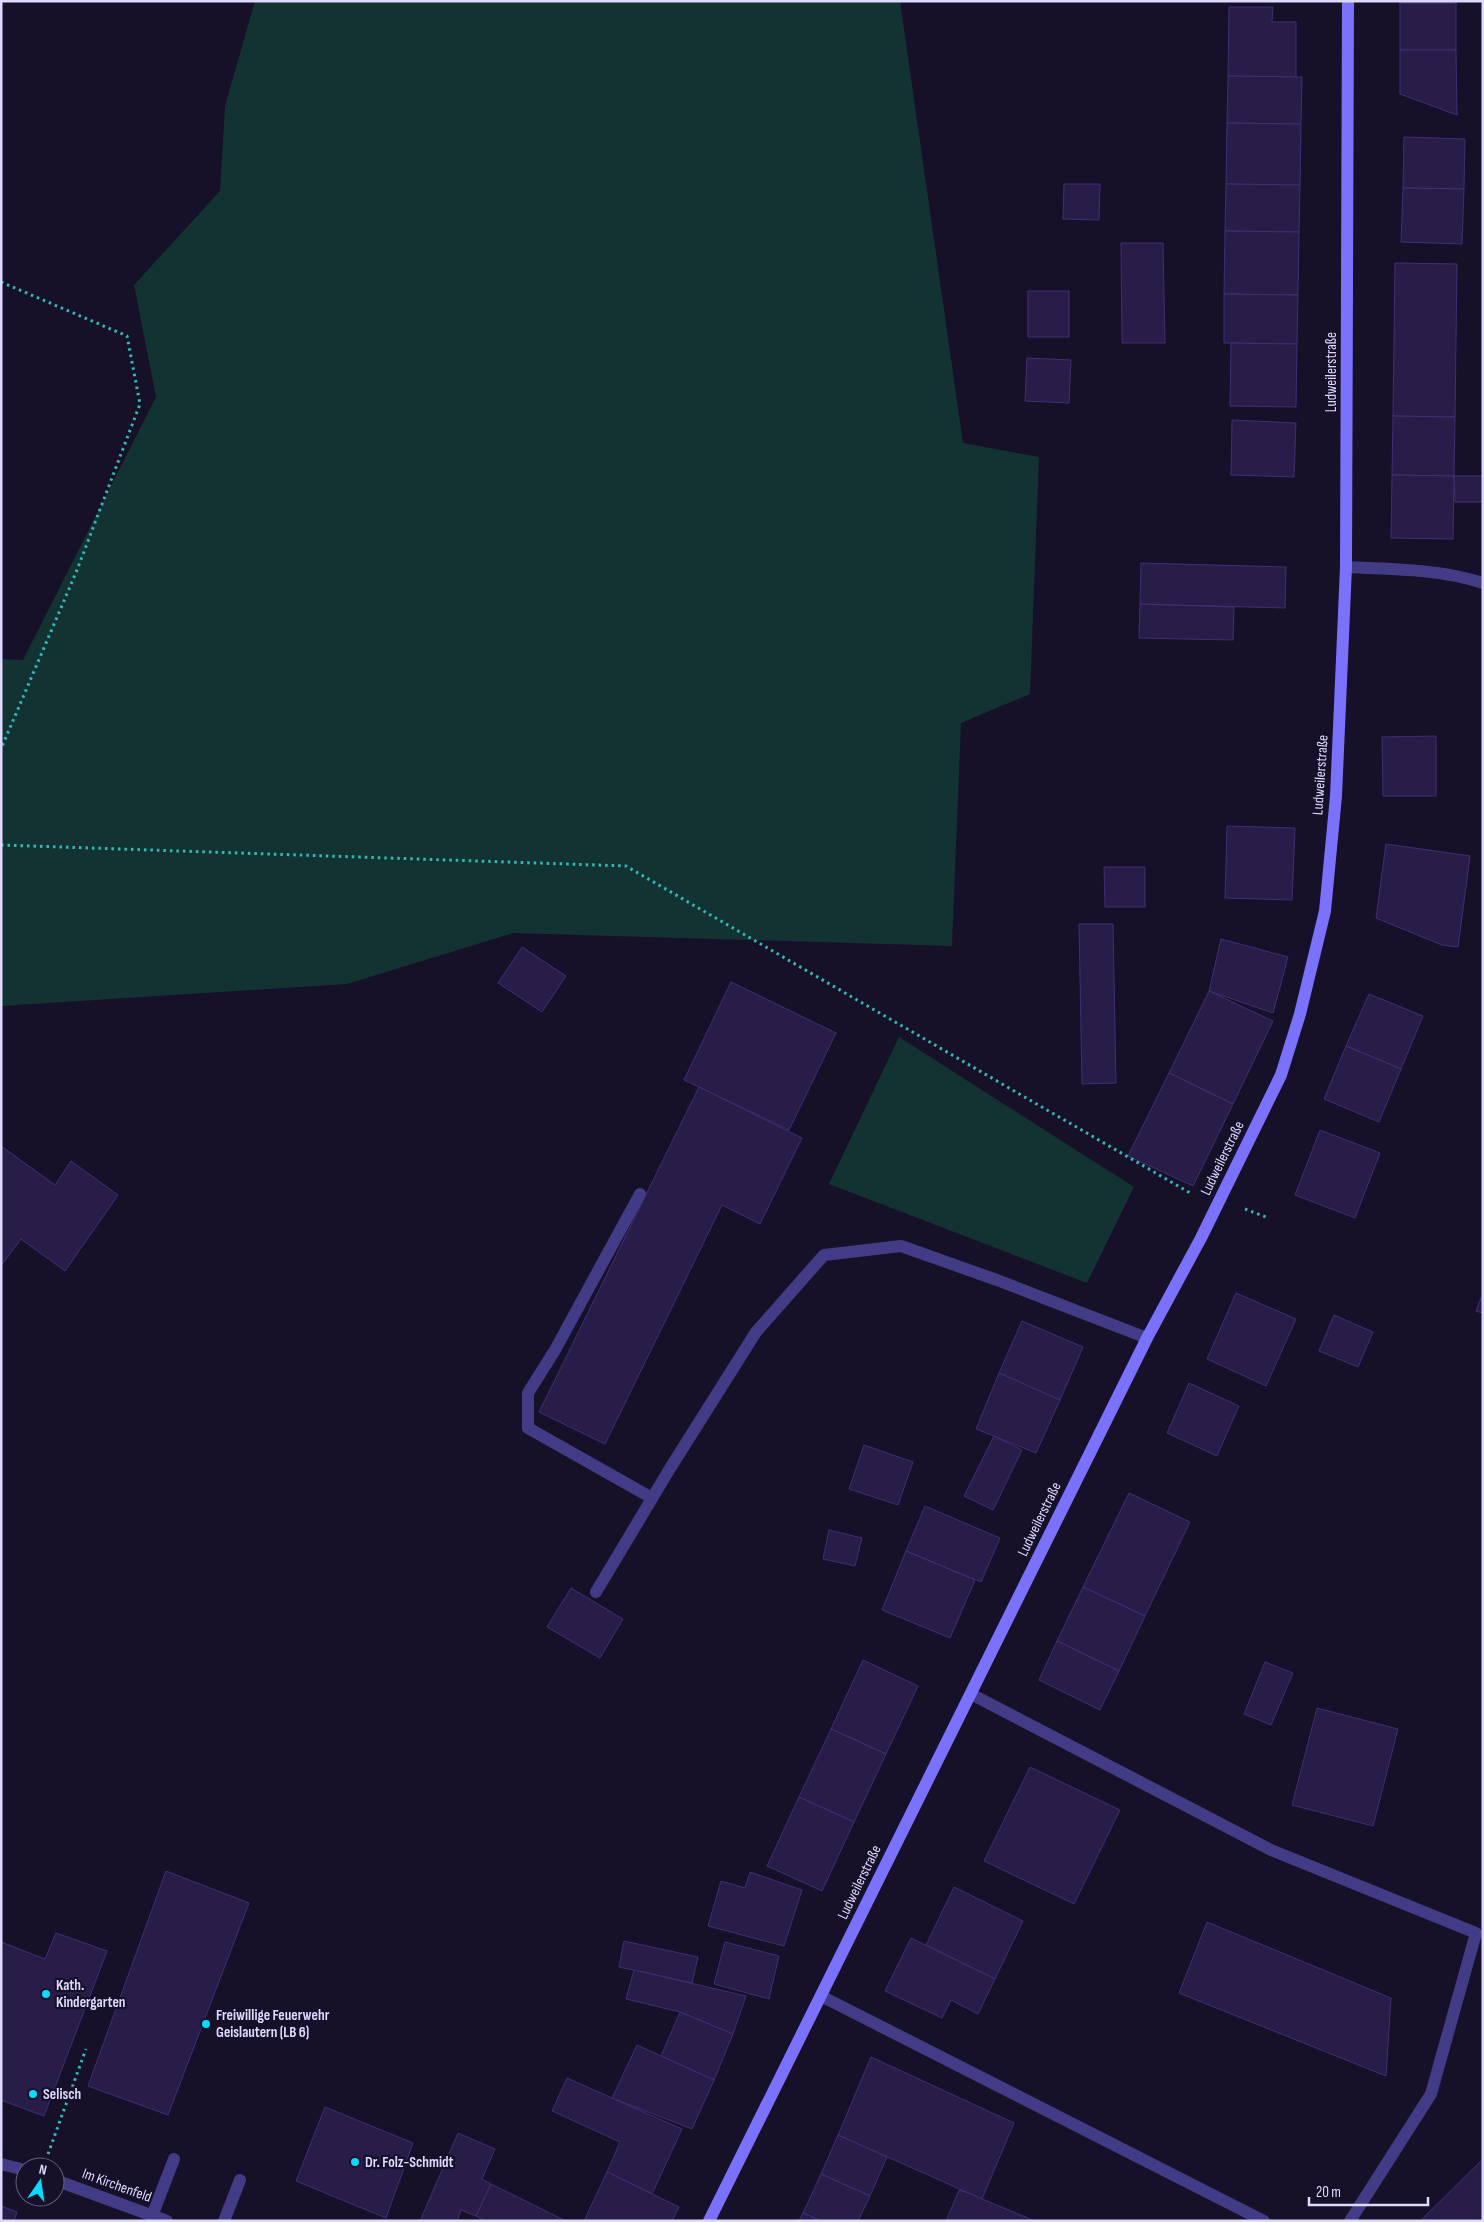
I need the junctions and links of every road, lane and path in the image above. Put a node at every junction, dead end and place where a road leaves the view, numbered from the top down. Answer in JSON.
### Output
{"nodes":[{"id":1,"x":1348,"y":1,"type":"edge"},
{"id":2,"x":1,"y":282,"type":"edge"},
{"id":3,"x":1346,"y":567,"type":"junction"},
{"id":4,"x":1483,"y":583,"type":"edge"},
{"id":5,"x":1,"y":749,"type":"edge"},
{"id":6,"x":1,"y":845,"type":"edge"},
{"id":7,"x":640,"y":1194,"type":"dead end"},
{"id":8,"x":1216,"y":1208,"type":"junction"},
{"id":9,"x":1147,"y":1338,"type":"junction"},
{"id":10,"x":652,"y":1498,"type":"junction"},
{"id":11,"x":596,"y":1592,"type":"dead end"},
{"id":12,"x":971,"y":1694,"type":"junction"},
{"id":13,"x":820,"y":1996,"type":"junction"},
{"id":14,"x":86,"y":2049,"type":"dead end"},
{"id":15,"x":47,"y":2157,"type":"edge"},
{"id":16,"x":174,"y":2159,"type":"dead end"},
{"id":17,"x":1,"y":2164,"type":"edge"},
{"id":18,"x":15,"y":2168,"type":"edge"},
{"id":19,"x":240,"y":2180,"type":"dead end"},
{"id":20,"x":65,"y":2184,"type":"edge"},
{"id":21,"x":152,"y":2216,"type":"junction"},
{"id":22,"x":166,"y":2221,"type":"edge"},
{"id":23,"x":224,"y":2221,"type":"edge"},
{"id":24,"x":709,"y":2221,"type":"edge"},
{"id":25,"x":1264,"y":2221,"type":"edge"},
{"id":26,"x":1350,"y":2221,"type":"edge"}],
"edges":[{"from":1,"to":3,"type":"main road","name":"Ludweilerstraße"},
{"from":2,"to":5,"type":"path"},
{"from":3,"to":4,"type":"street"},
{"from":3,"to":8,"type":"main road","name":"Ludweilerstraße"},
{"from":6,"to":8,"type":"path"},
{"from":7,"to":10,"type":"street"},
{"from":8,"to":9,"type":"main road","name":"Ludweilerstraße"},
{"from":9,"to":10,"type":"street"},
{"from":9,"to":12,"type":"main road","name":"Ludweilerstraße"},
{"from":10,"to":11,"type":"street"},
{"from":12,"to":13,"type":"main road","name":"Ludweilerstraße"},
{"from":12,"to":26,"type":"street"},
{"from":13,"to":24,"type":"main road","name":"Ludweilerstraße"},
{"from":13,"to":25,"type":"street"},
{"from":14,"to":15,"type":"path"},
{"from":16,"to":21,"type":"street"},
{"from":17,"to":18,"type":"street"},
{"from":19,"to":23,"type":"street"},
{"from":20,"to":21,"type":"street","name":"Im Kirchenfeld"},
{"from":21,"to":22,"type":"street","name":"Im Kirchenfeld"}]}
